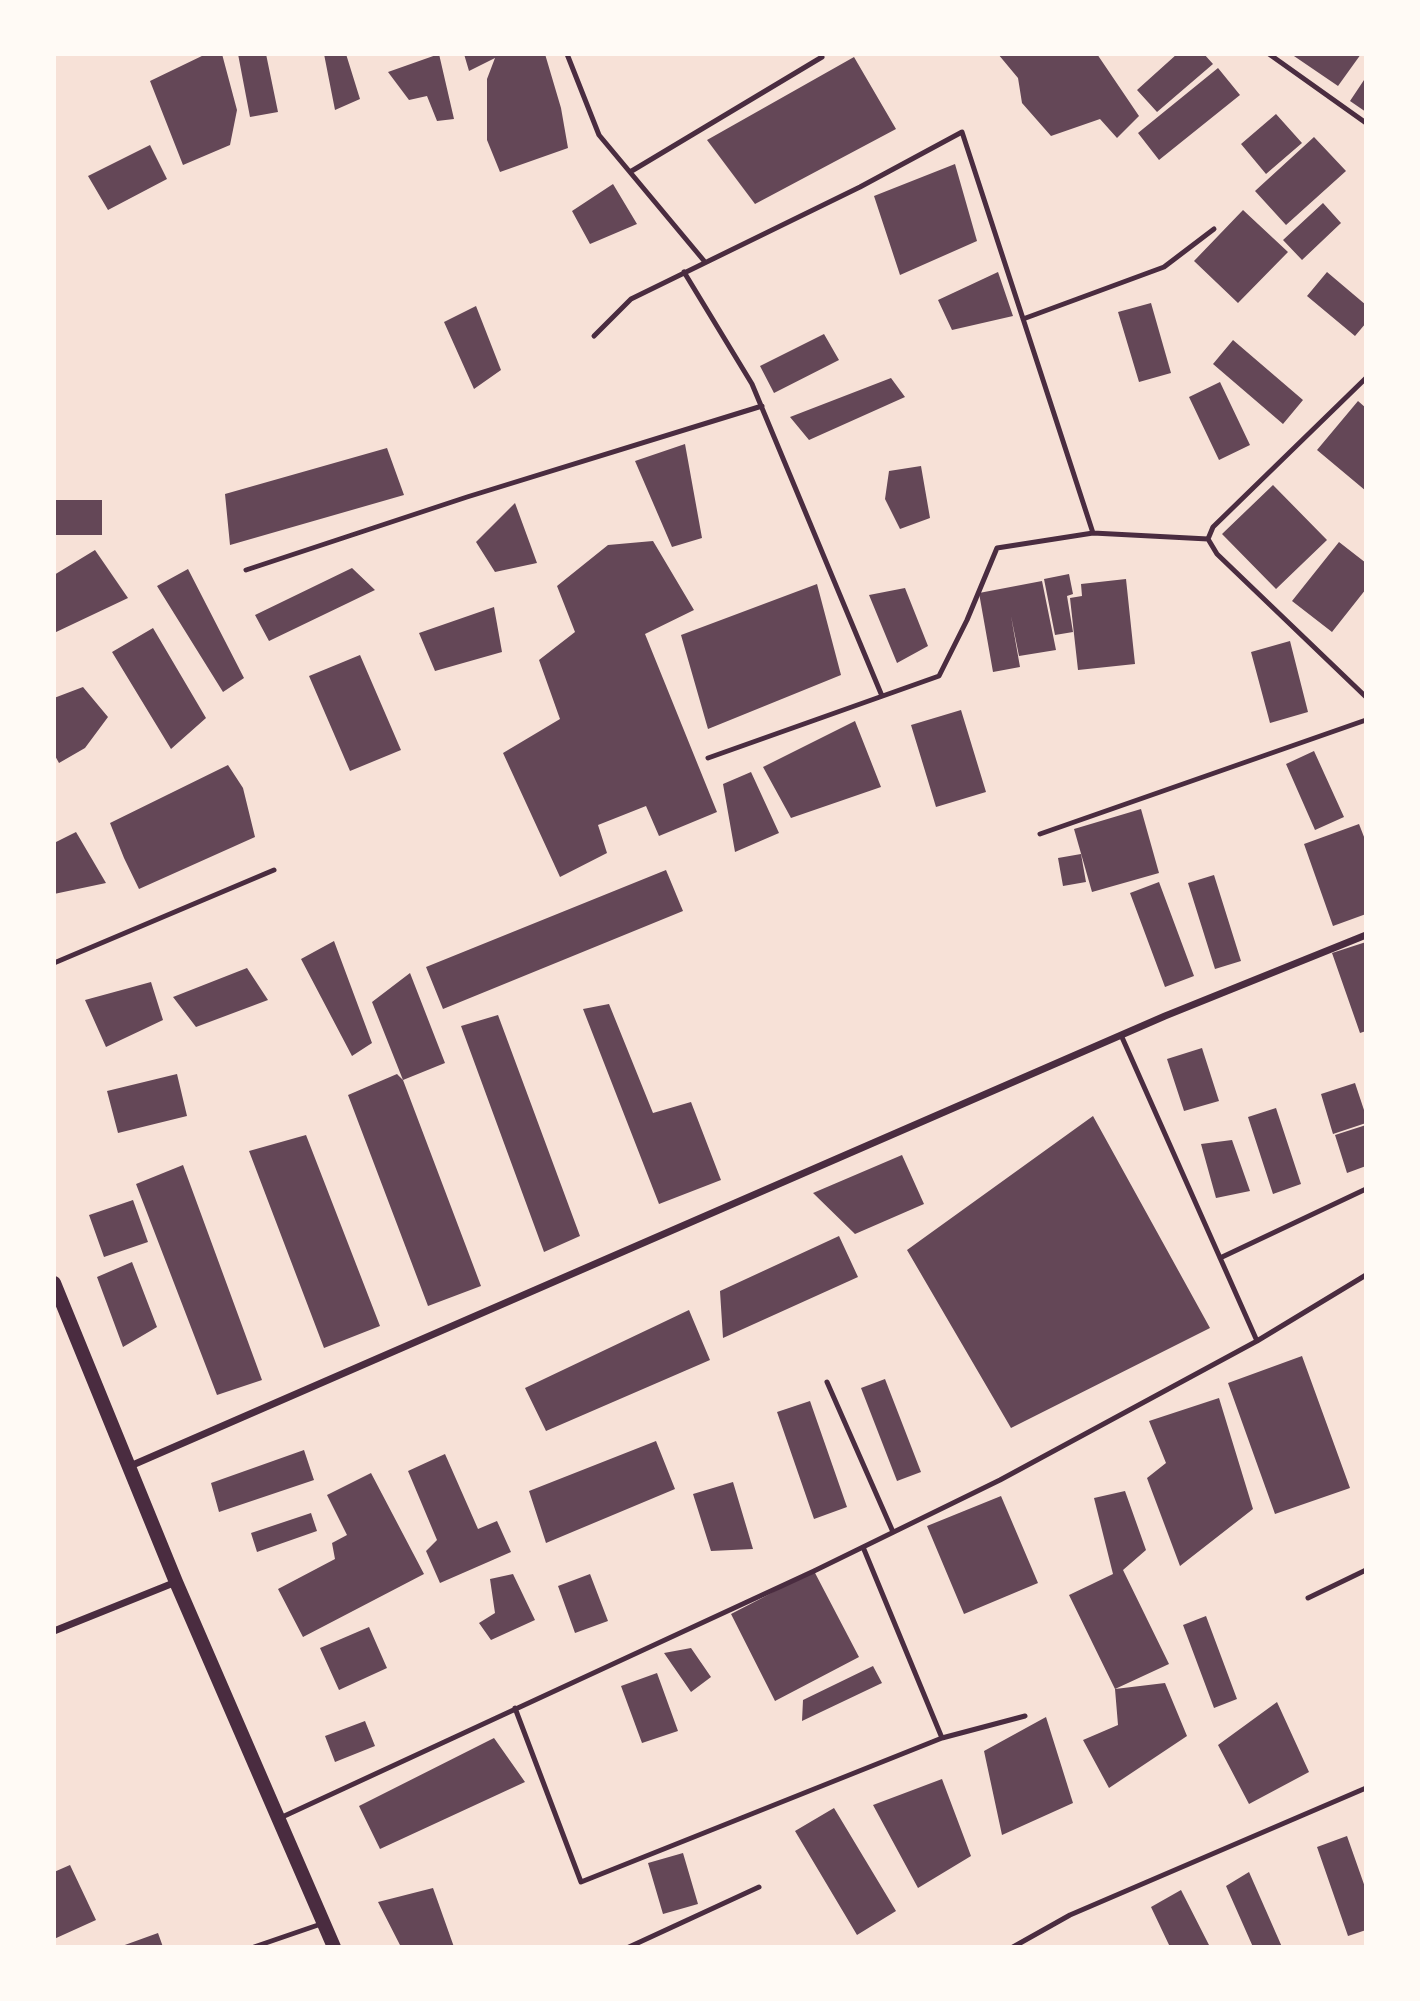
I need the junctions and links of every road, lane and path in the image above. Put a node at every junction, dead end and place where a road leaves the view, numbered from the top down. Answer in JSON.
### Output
{"nodes":[{"id":1,"x":567,"y":54,"type":"edge"},
{"id":2,"x":1269,"y":54,"type":"edge"},
{"id":3,"x":822,"y":57,"type":"dead end"},
{"id":4,"x":1366,"y":123,"type":"edge"},
{"id":5,"x":630,"y":172,"type":"junction"},
{"id":6,"x":1214,"y":229,"type":"dead end"},
{"id":7,"x":705,"y":262,"type":"junction"},
{"id":8,"x":684,"y":272,"type":"junction"},
{"id":9,"x":1023,"y":319,"type":"junction"},
{"id":10,"x":594,"y":336,"type":"dead end"},
{"id":11,"x":1366,"y":378,"type":"edge"},
{"id":12,"x":762,"y":406,"type":"junction"},
{"id":13,"x":1093,"y":533,"type":"junction"},
{"id":14,"x":1208,"y":539,"type":"junction"},
{"id":15,"x":246,"y":570,"type":"dead end"},
{"id":16,"x":882,"y":696,"type":"junction"},
{"id":17,"x":1366,"y":697,"type":"edge"},
{"id":18,"x":1366,"y":720,"type":"edge"},
{"id":19,"x":708,"y":758,"type":"dead end"},
{"id":20,"x":1040,"y":834,"type":"dead end"},
{"id":21,"x":274,"y":870,"type":"dead end"},
{"id":22,"x":1366,"y":935,"type":"edge"},
{"id":23,"x":54,"y":962,"type":"edge"},
{"id":24,"x":1121,"y":1035,"type":"junction"},
{"id":25,"x":1366,"y":1189,"type":"edge"},
{"id":26,"x":1220,"y":1258,"type":"junction"},
{"id":27,"x":1366,"y":1275,"type":"edge"},
{"id":28,"x":54,"y":1283,"type":"edge"},
{"id":29,"x":1257,"y":1341,"type":"junction"},
{"id":30,"x":827,"y":1382,"type":"dead end"},
{"id":31,"x":128,"y":1467,"type":"junction"},
{"id":32,"x":893,"y":1532,"type":"junction"},
{"id":33,"x":863,"y":1547,"type":"junction"},
{"id":34,"x":1366,"y":1570,"type":"edge"},
{"id":35,"x":176,"y":1582,"type":"junction"},
{"id":36,"x":1308,"y":1598,"type":"dead end"},
{"id":37,"x":54,"y":1631,"type":"edge"},
{"id":38,"x":515,"y":1708,"type":"junction"},
{"id":39,"x":1025,"y":1716,"type":"dead end"},
{"id":40,"x":942,"y":1738,"type":"junction"},
{"id":41,"x":1366,"y":1788,"type":"edge"},
{"id":42,"x":278,"y":1818,"type":"junction"},
{"id":43,"x":759,"y":1887,"type":"dead end"},
{"id":44,"x":324,"y":1923,"type":"junction"},
{"id":45,"x":254,"y":1947,"type":"edge"},
{"id":46,"x":334,"y":1947,"type":"edge"},
{"id":47,"x":629,"y":1947,"type":"edge"},
{"id":48,"x":1013,"y":1947,"type":"edge"}],
"edges":[{"from":1,"to":5,"type":"lane"},
{"from":2,"to":4,"type":"lane"},
{"from":3,"to":5,"type":"lane"},
{"from":5,"to":7,"type":"lane"},
{"from":6,"to":9,"type":"lane"},
{"from":7,"to":8,"type":"lane"},
{"from":7,"to":9,"type":"lane"},
{"from":8,"to":10,"type":"lane"},
{"from":8,"to":12,"type":"lane"},
{"from":9,"to":13,"type":"lane"},
{"from":11,"to":14,"type":"lane"},
{"from":12,"to":15,"type":"lane"},
{"from":12,"to":16,"type":"lane"},
{"from":13,"to":14,"type":"lane"},
{"from":13,"to":16,"type":"lane"},
{"from":14,"to":17,"type":"lane"},
{"from":16,"to":19,"type":"lane"},
{"from":18,"to":20,"type":"lane"},
{"from":21,"to":23,"type":"lane"},
{"from":22,"to":24,"type":"street"},
{"from":24,"to":26,"type":"lane"},
{"from":24,"to":31,"type":"street"},
{"from":25,"to":26,"type":"lane"},
{"from":26,"to":29,"type":"lane"},
{"from":27,"to":29,"type":"lane"},
{"from":28,"to":31,"type":"main road"},
{"from":29,"to":32,"type":"lane"},
{"from":30,"to":32,"type":"lane"},
{"from":31,"to":35,"type":"main road"},
{"from":32,"to":33,"type":"lane"},
{"from":33,"to":38,"type":"lane"},
{"from":33,"to":40,"type":"lane"},
{"from":34,"to":36,"type":"lane"},
{"from":35,"to":37,"type":"street"},
{"from":35,"to":42,"type":"main road"},
{"from":38,"to":40,"type":"lane"},
{"from":38,"to":42,"type":"lane"},
{"from":39,"to":40,"type":"lane"},
{"from":41,"to":48,"type":"lane"},
{"from":42,"to":44,"type":"main road"},
{"from":43,"to":47,"type":"lane"},
{"from":44,"to":45,"type":"lane"},
{"from":44,"to":46,"type":"main road"}]}
